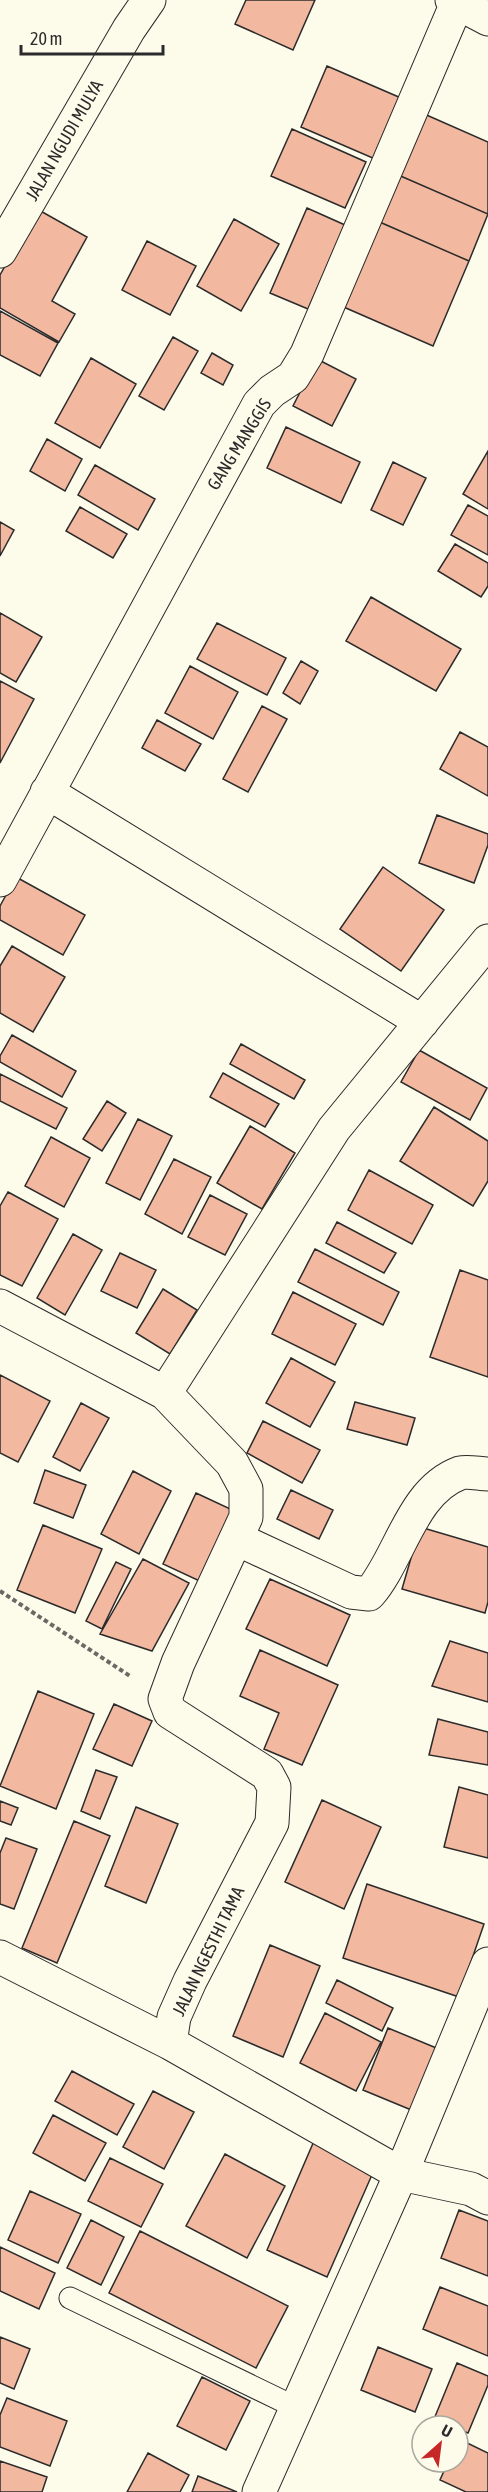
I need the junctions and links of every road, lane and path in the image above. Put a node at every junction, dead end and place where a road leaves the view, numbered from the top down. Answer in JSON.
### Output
{"nodes":[{"id":1,"x":149,"y":0,"type":"edge"},
{"id":2,"x":455,"y":1,"type":"edge"},
{"id":3,"x":488,"y":19,"type":"edge"},
{"id":4,"x":0,"y":250,"type":"edge"},
{"id":5,"x":47,"y":792,"type":"junction"},
{"id":6,"x":0,"y":880,"type":"edge"},
{"id":7,"x":488,"y":941,"type":"edge"},
{"id":8,"x":422,"y":1022,"type":"junction"},
{"id":9,"x":0,"y":1306,"type":"edge"},
{"id":10,"x":165,"y":1393,"type":"junction"},
{"id":11,"x":488,"y":1474,"type":"edge"},
{"id":12,"x":237,"y":1539,"type":"junction"},
{"id":13,"x":0,"y":1591,"type":"edge"},
{"id":14,"x":165,"y":1699,"type":"junction"},
{"id":15,"x":0,"y":1957,"type":"edge"},
{"id":16,"x":488,"y":1964,"type":"edge"},
{"id":17,"x":170,"y":2043,"type":"junction"},
{"id":18,"x":401,"y":2174,"type":"junction"},
{"id":19,"x":488,"y":2198,"type":"edge"},
{"id":20,"x":70,"y":2298,"type":"dead end"},
{"id":21,"x":297,"y":2408,"type":"junction"},
{"id":22,"x":259,"y":2492,"type":"edge"}],
"edges":[{"from":1,"to":4,"type":"street","name":"JALAN NGUDI MULYA"},
{"from":2,"to":3,"type":"street"},
{"from":2,"to":5,"type":"street","name":"GANG MANGGIS"},
{"from":5,"to":6,"type":"street","name":"GANG MANGGIS"},
{"from":5,"to":8,"type":"street"},
{"from":7,"to":8,"type":"street"},
{"from":8,"to":10,"type":"street"},
{"from":9,"to":10,"type":"street"},
{"from":10,"to":12,"type":"street"},
{"from":11,"to":12,"type":"street"},
{"from":12,"to":14,"type":"street"},
{"from":13,"to":14,"type":"path"},
{"from":14,"to":17,"type":"street","name":"JALAN NGESTHI TAMA"},
{"from":15,"to":17,"type":"street"},
{"from":16,"to":18,"type":"street"},
{"from":17,"to":18,"type":"street"},
{"from":18,"to":19,"type":"street"},
{"from":18,"to":21,"type":"street"},
{"from":20,"to":21,"type":"lane"},
{"from":21,"to":22,"type":"street"}]}
